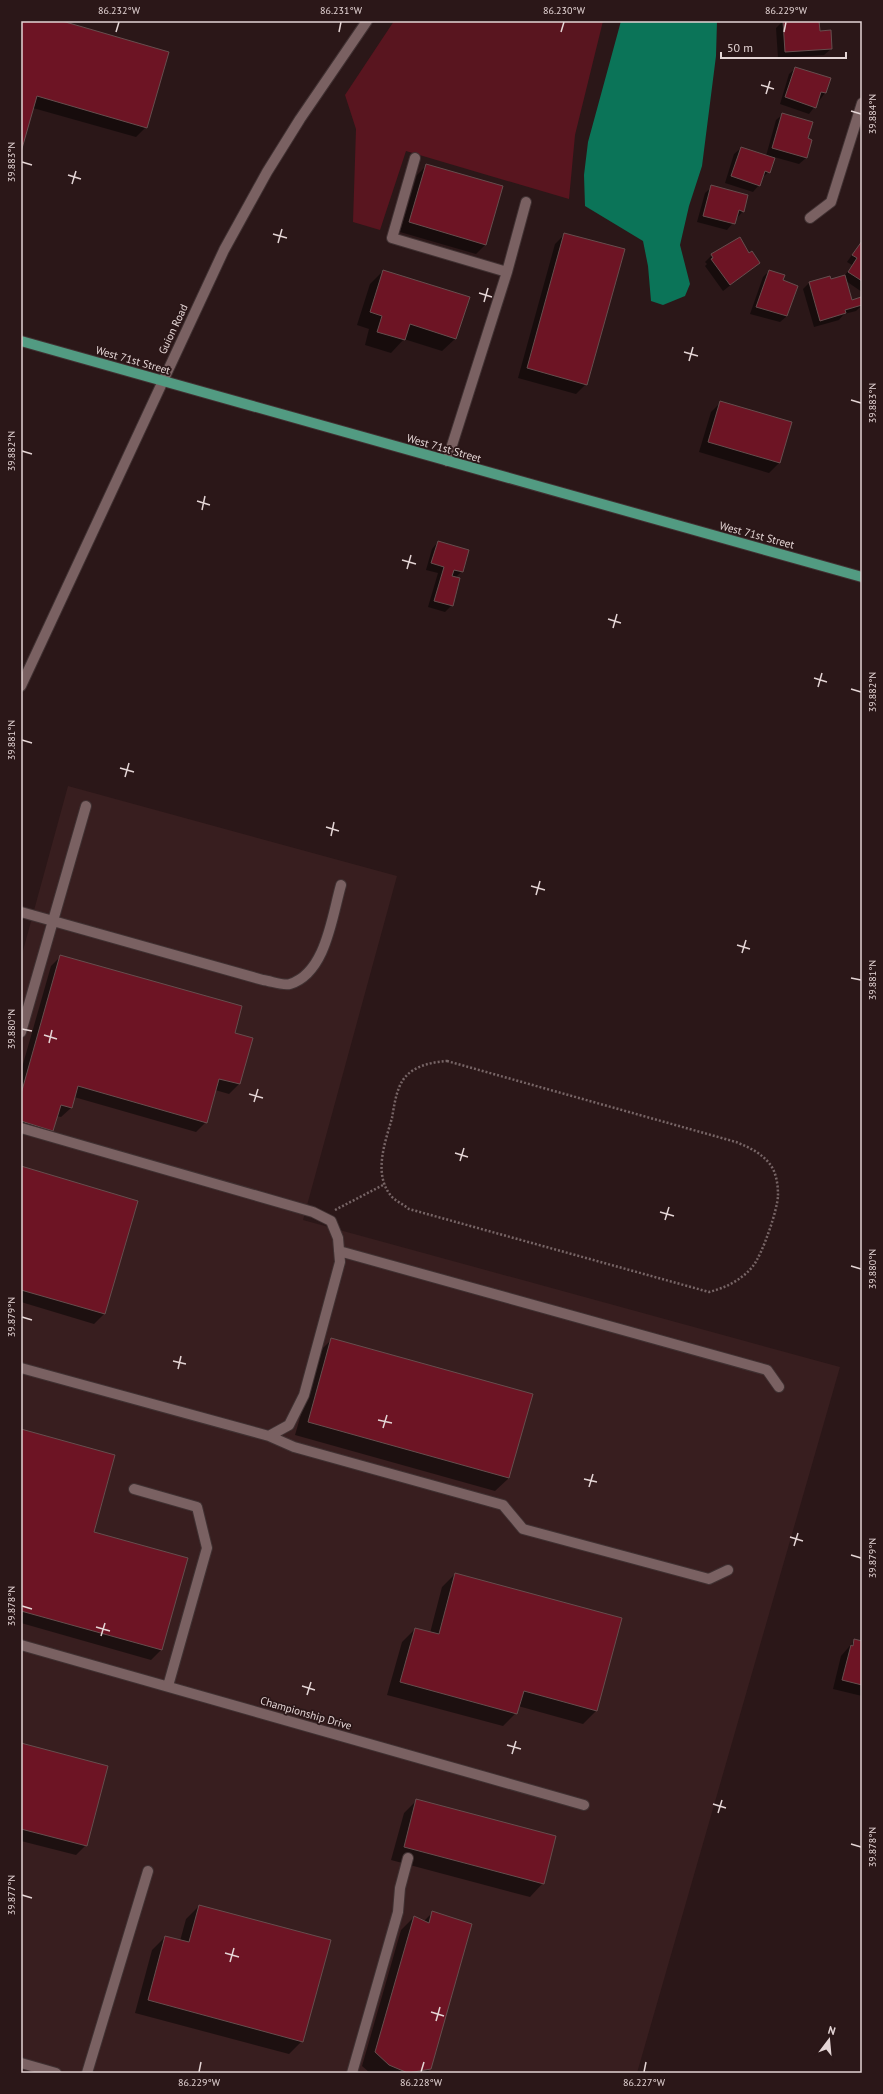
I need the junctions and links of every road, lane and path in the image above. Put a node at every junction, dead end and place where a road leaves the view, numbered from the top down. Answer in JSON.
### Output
{"nodes":[{"id":1,"x":367,"y":21,"type":"edge"},
{"id":2,"x":862,"y":103,"type":"edge"},
{"id":3,"x":415,"y":158,"type":"dead end"},
{"id":4,"x":526,"y":202,"type":"dead end"},
{"id":5,"x":810,"y":218,"type":"dead end"},
{"id":6,"x":507,"y":272,"type":"junction"},
{"id":7,"x":21,"y":341,"type":"edge"},
{"id":8,"x":162,"y":381,"type":"junction"},
{"id":9,"x":447,"y":461,"type":"junction"},
{"id":10,"x":862,"y":577,"type":"edge"},
{"id":11,"x":21,"y":686,"type":"edge"},
{"id":12,"x":86,"y":806,"type":"dead end"},
{"id":13,"x":341,"y":885,"type":"dead end"},
{"id":14,"x":21,"y":912,"type":"edge"},
{"id":15,"x":53,"y":921,"type":"junction"},
{"id":16,"x":21,"y":1032,"type":"edge"},
{"id":17,"x":21,"y":1128,"type":"edge"},
{"id":18,"x":385,"y":1184,"type":"junction"},
{"id":19,"x":322,"y":1216,"type":"junction"},
{"id":20,"x":339,"y":1251,"type":"junction"},
{"id":21,"x":21,"y":1368,"type":"edge"},
{"id":22,"x":779,"y":1388,"type":"dead end"},
{"id":23,"x":269,"y":1436,"type":"junction"},
{"id":24,"x":134,"y":1489,"type":"dead end"},
{"id":25,"x":728,"y":1570,"type":"dead end"},
{"id":26,"x":21,"y":1645,"type":"edge"},
{"id":27,"x":168,"y":1686,"type":"junction"},
{"id":28,"x":584,"y":1805,"type":"dead end"},
{"id":29,"x":408,"y":1858,"type":"dead end"},
{"id":30,"x":148,"y":1871,"type":"dead end"},
{"id":31,"x":21,"y":2064,"type":"edge"},
{"id":32,"x":56,"y":2073,"type":"edge"},
{"id":33,"x":87,"y":2073,"type":"edge"},
{"id":34,"x":352,"y":2073,"type":"edge"}],
"edges":[{"from":1,"to":8,"type":"street","name":"Guion Road"},
{"from":2,"to":5,"type":"street"},
{"from":3,"to":6,"type":"street"},
{"from":4,"to":6,"type":"street"},
{"from":6,"to":9,"type":"street"},
{"from":7,"to":8,"type":"main road","name":"West 71st Street"},
{"from":8,"to":9,"type":"main road","name":"West 71st Street"},
{"from":8,"to":11,"type":"street","name":"Guion Road"},
{"from":9,"to":10,"type":"main road","name":"West 71st Street"},
{"from":12,"to":15,"type":"street"},
{"from":13,"to":15,"type":"street"},
{"from":14,"to":15,"type":"street"},
{"from":15,"to":16,"type":"street"},
{"from":17,"to":19,"type":"street"},
{"from":18,"to":18,"type":"path"},
{"from":18,"to":19,"type":"path"},
{"from":19,"to":20,"type":"street"},
{"from":20,"to":22,"type":"street"},
{"from":20,"to":23,"type":"street"},
{"from":21,"to":23,"type":"street"},
{"from":23,"to":25,"type":"street"},
{"from":24,"to":27,"type":"street"},
{"from":26,"to":27,"type":"street","name":"Championship Drive"},
{"from":27,"to":28,"type":"street","name":"Championship Drive"},
{"from":29,"to":34,"type":"street"},
{"from":30,"to":33,"type":"street"},
{"from":31,"to":32,"type":"street"}]}
